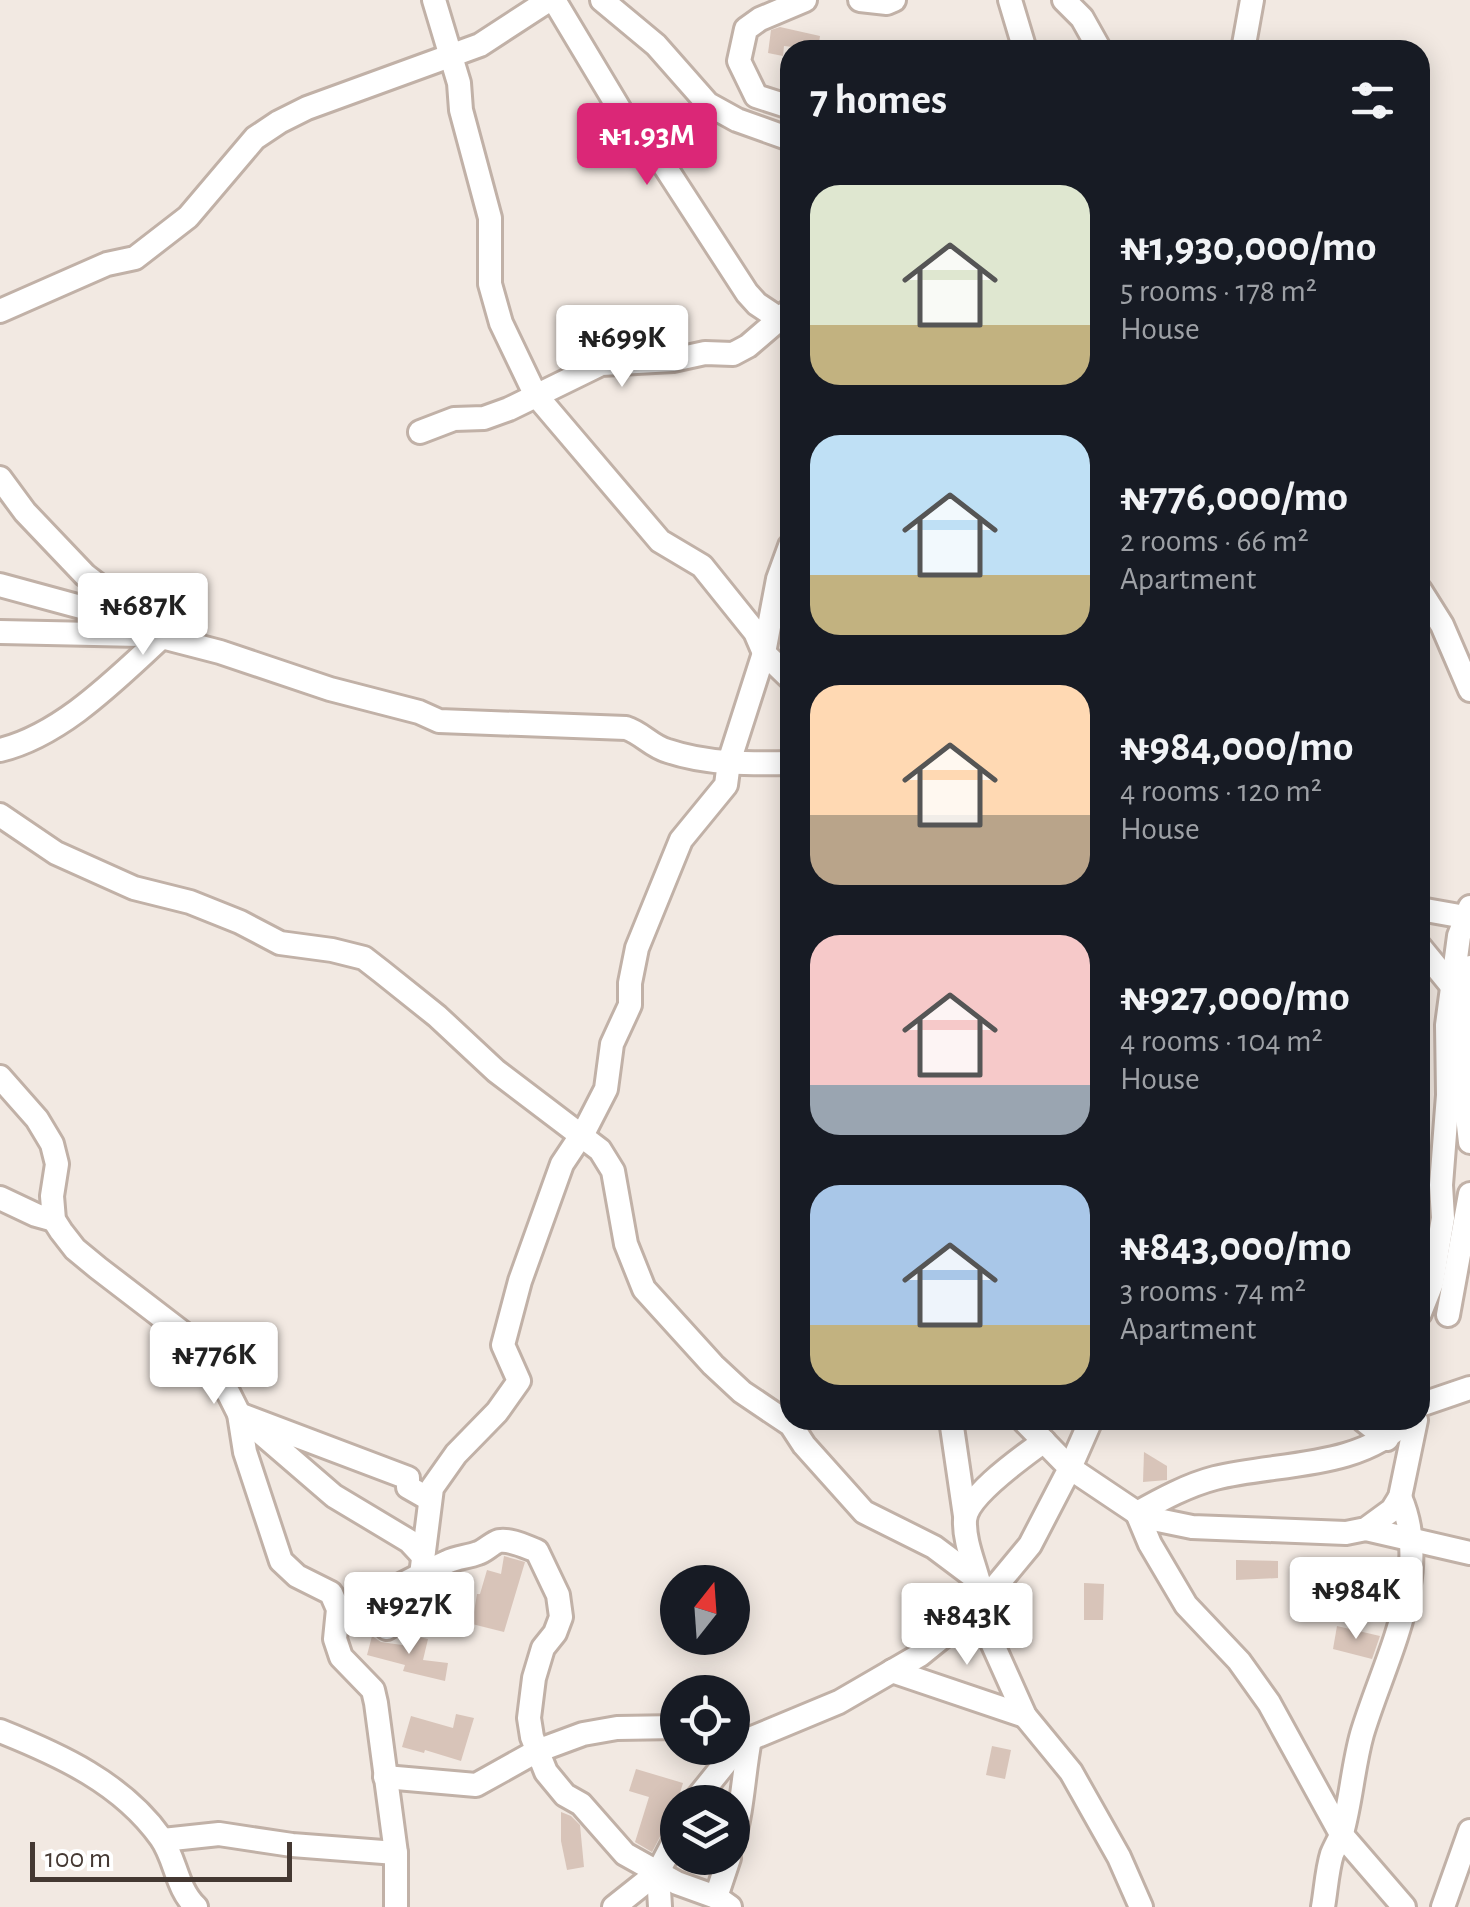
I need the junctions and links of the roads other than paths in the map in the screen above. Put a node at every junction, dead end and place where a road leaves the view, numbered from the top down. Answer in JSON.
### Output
{"nodes":[{"id":1,"x":434,"y":0,"type":"edge"},
{"id":2,"x":551,"y":0,"type":"edge"},
{"id":3,"x":602,"y":0,"type":"edge"},
{"id":4,"x":805,"y":0,"type":"edge"},
{"id":5,"x":860,"y":0,"type":"edge"},
{"id":6,"x":894,"y":0,"type":"edge"},
{"id":7,"x":1010,"y":0,"type":"edge"},
{"id":8,"x":1064,"y":0,"type":"edge"},
{"id":9,"x":1252,"y":0,"type":"edge"},
{"id":10,"x":1022,"y":40,"type":"edge"},
{"id":11,"x":1094,"y":40,"type":"edge"},
{"id":12,"x":1244,"y":40,"type":"edge"},
{"id":13,"x":451,"y":56,"type":"junction"},
{"id":14,"x":780,"y":104,"type":"edge"},
{"id":15,"x":780,"y":135,"type":"edge"},
{"id":16,"x":0,"y":311,"type":"edge"},
{"id":17,"x":780,"y":314,"type":"edge"},
{"id":18,"x":780,"y":324,"type":"edge"},
{"id":19,"x":535,"y":394,"type":"junction"},
{"id":20,"x":420,"y":432,"type":"dead end"},
{"id":21,"x":0,"y":478,"type":"edge"},
{"id":22,"x":780,"y":574,"type":"edge"},
{"id":23,"x":0,"y":585,"type":"edge"},
{"id":24,"x":1430,"y":606,"type":"edge"},
{"id":25,"x":0,"y":632,"type":"edge"},
{"id":26,"x":162,"y":637,"type":"junction"},
{"id":27,"x":764,"y":653,"type":"junction"},
{"id":28,"x":780,"y":668,"type":"edge"},
{"id":29,"x":1470,"y":690,"type":"edge"},
{"id":30,"x":0,"y":750,"type":"edge"},
{"id":31,"x":730,"y":762,"type":"junction"},
{"id":32,"x":780,"y":763,"type":"edge"},
{"id":33,"x":0,"y":815,"type":"edge"},
{"id":34,"x":1430,"y":909,"type":"edge"},
{"id":35,"x":1469,"y":914,"type":"edge"},
{"id":36,"x":1430,"y":959,"type":"edge"},
{"id":37,"x":1470,"y":967,"type":"edge"},
{"id":38,"x":1462,"y":996,"type":"edge"},
{"id":39,"x":0,"y":1077,"type":"edge"},
{"id":40,"x":582,"y":1134,"type":"junction"},
{"id":41,"x":1470,"y":1142,"type":"edge"},
{"id":42,"x":1470,"y":1194,"type":"edge"},
{"id":43,"x":0,"y":1198,"type":"edge"},
{"id":44,"x":54,"y":1220,"type":"junction"},
{"id":45,"x":1430,"y":1288,"type":"edge"},
{"id":46,"x":1430,"y":1313,"type":"edge"},
{"id":47,"x":1459,"y":1315,"type":"edge"},
{"id":48,"x":1470,"y":1388,"type":"edge"},
{"id":49,"x":1430,"y":1401,"type":"edge"},
{"id":50,"x":240,"y":1414,"type":"junction"},
{"id":51,"x":780,"y":1418,"type":"edge"},
{"id":52,"x":794,"y":1430,"type":"edge"},
{"id":53,"x":952,"y":1430,"type":"edge"},
{"id":54,"x":1033,"y":1430,"type":"edge"},
{"id":55,"x":1087,"y":1430,"type":"edge"},
{"id":56,"x":1376,"y":1430,"type":"edge"},
{"id":57,"x":1395,"y":1430,"type":"edge"},
{"id":58,"x":1414,"y":1430,"type":"edge"},
{"id":59,"x":1386,"y":1438,"type":"junction"},
{"id":60,"x":1044,"y":1441,"type":"junction"},
{"id":61,"x":1070,"y":1468,"type":"junction"},
{"id":62,"x":1400,"y":1496,"type":"junction"},
{"id":63,"x":429,"y":1499,"type":"junction"},
{"id":64,"x":1137,"y":1513,"type":"junction"},
{"id":65,"x":965,"y":1516,"type":"junction"},
{"id":66,"x":1366,"y":1529,"type":"junction"},
{"id":67,"x":1410,"y":1540,"type":"junction"},
{"id":68,"x":1470,"y":1553,"type":"edge"},
{"id":69,"x":422,"y":1565,"type":"junction"},
{"id":70,"x":979,"y":1597,"type":"junction"},
{"id":71,"x":338,"y":1609,"type":"junction"},
{"id":72,"x":388,"y":1628,"type":"dead end"},
{"id":73,"x":892,"y":1671,"type":"junction"},
{"id":74,"x":1025,"y":1716,"type":"junction"},
{"id":75,"x":660,"y":1727,"type":"edge"},
{"id":76,"x":0,"y":1731,"type":"edge"},
{"id":77,"x":750,"y":1736,"type":"edge"},
{"id":78,"x":536,"y":1751,"type":"junction"},
{"id":79,"x":723,"y":1765,"type":"edge"},
{"id":80,"x":385,"y":1777,"type":"junction"},
{"id":81,"x":707,"y":1785,"type":"edge"},
{"id":82,"x":1470,"y":1831,"type":"edge"},
{"id":83,"x":1342,"y":1834,"type":"junction"},
{"id":84,"x":164,"y":1840,"type":"junction"},
{"id":85,"x":396,"y":1853,"type":"junction"},
{"id":86,"x":660,"y":1868,"type":"edge"},
{"id":87,"x":658,"y":1872,"type":"junction"},
{"id":88,"x":727,"y":1875,"type":"edge"},
{"id":89,"x":723,"y":1902,"type":"edge"},
{"id":90,"x":196,"y":1907,"type":"edge"},
{"id":91,"x":396,"y":1907,"type":"edge"},
{"id":92,"x":614,"y":1907,"type":"edge"},
{"id":93,"x":660,"y":1907,"type":"edge"},
{"id":94,"x":1141,"y":1907,"type":"edge"},
{"id":95,"x":1323,"y":1907,"type":"edge"},
{"id":96,"x":1404,"y":1907,"type":"edge"},
{"id":97,"x":1443,"y":1907,"type":"edge"}],
"edges":[{"from":1,"to":13,"type":"street"},
{"from":2,"to":13,"type":"street"},
{"from":2,"to":17,"type":"street"},
{"from":3,"to":15,"type":"street"},
{"from":4,"to":14,"type":"street"},
{"from":5,"to":6,"type":"street"},
{"from":7,"to":10,"type":"street"},
{"from":8,"to":11,"type":"street"},
{"from":9,"to":12,"type":"street"},
{"from":13,"to":16,"type":"street"},
{"from":13,"to":19,"type":"street"},
{"from":18,"to":19,"type":"street"},
{"from":19,"to":20,"type":"street"},
{"from":19,"to":27,"type":"street"},
{"from":21,"to":26,"type":"street"},
{"from":22,"to":27,"type":"street"},
{"from":23,"to":26,"type":"street"},
{"from":24,"to":29,"type":"street"},
{"from":25,"to":26,"type":"street"},
{"from":26,"to":30,"type":"street"},
{"from":26,"to":31,"type":"street"},
{"from":27,"to":28,"type":"street"},
{"from":27,"to":31,"type":"street"},
{"from":31,"to":32,"type":"street"},
{"from":31,"to":40,"type":"street"},
{"from":33,"to":40,"type":"street"},
{"from":34,"to":35,"type":"street"},
{"from":35,"to":38,"type":"street"},
{"from":36,"to":38,"type":"street"},
{"from":37,"to":38,"type":"street"},
{"from":38,"to":41,"type":"street"},
{"from":38,"to":45,"type":"street"},
{"from":39,"to":44,"type":"street"},
{"from":40,"to":51,"type":"street"},
{"from":40,"to":63,"type":"street"},
{"from":42,"to":47,"type":"street"},
{"from":43,"to":44,"type":"street"},
{"from":44,"to":50,"type":"street"},
{"from":46,"to":47,"type":"street"},
{"from":48,"to":49,"type":"street"},
{"from":50,"to":63,"type":"street"},
{"from":50,"to":69,"type":"street"},
{"from":50,"to":71,"type":"street"},
{"from":52,"to":70,"type":"street"},
{"from":53,"to":65,"type":"street"},
{"from":54,"to":60,"type":"street"},
{"from":55,"to":61,"type":"street"},
{"from":56,"to":59,"type":"street"},
{"from":57,"to":59,"type":"street"},
{"from":58,"to":62,"type":"street"},
{"from":59,"to":64,"type":"street"},
{"from":60,"to":61,"type":"street"},
{"from":60,"to":65,"type":"street"},
{"from":61,"to":64,"type":"street"},
{"from":61,"to":70,"type":"street"},
{"from":62,"to":66,"type":"street"},
{"from":62,"to":67,"type":"street"},
{"from":63,"to":69,"type":"street"},
{"from":64,"to":66,"type":"street"},
{"from":64,"to":83,"type":"street"},
{"from":65,"to":70,"type":"street"},
{"from":66,"to":67,"type":"street"},
{"from":67,"to":68,"type":"street"},
{"from":67,"to":83,"type":"street"},
{"from":69,"to":71,"type":"street"},
{"from":69,"to":72,"type":"street"},
{"from":69,"to":78,"type":"street"},
{"from":70,"to":73,"type":"street"},
{"from":70,"to":74,"type":"street"},
{"from":71,"to":80,"type":"street"},
{"from":73,"to":74,"type":"street"},
{"from":73,"to":77,"type":"street"},
{"from":74,"to":94,"type":"street"},
{"from":75,"to":78,"type":"street"},
{"from":76,"to":84,"type":"street"},
{"from":78,"to":80,"type":"street"},
{"from":78,"to":87,"type":"street"},
{"from":79,"to":81,"type":"street"},
{"from":80,"to":85,"type":"street"},
{"from":82,"to":97,"type":"street"},
{"from":83,"to":95,"type":"street"},
{"from":83,"to":96,"type":"street"},
{"from":84,"to":85,"type":"street"},
{"from":84,"to":90,"type":"street"},
{"from":85,"to":91,"type":"street"},
{"from":86,"to":87,"type":"street"},
{"from":87,"to":89,"type":"street"},
{"from":87,"to":92,"type":"street"},
{"from":87,"to":93,"type":"street"},
{"from":88,"to":89,"type":"street"}]}
